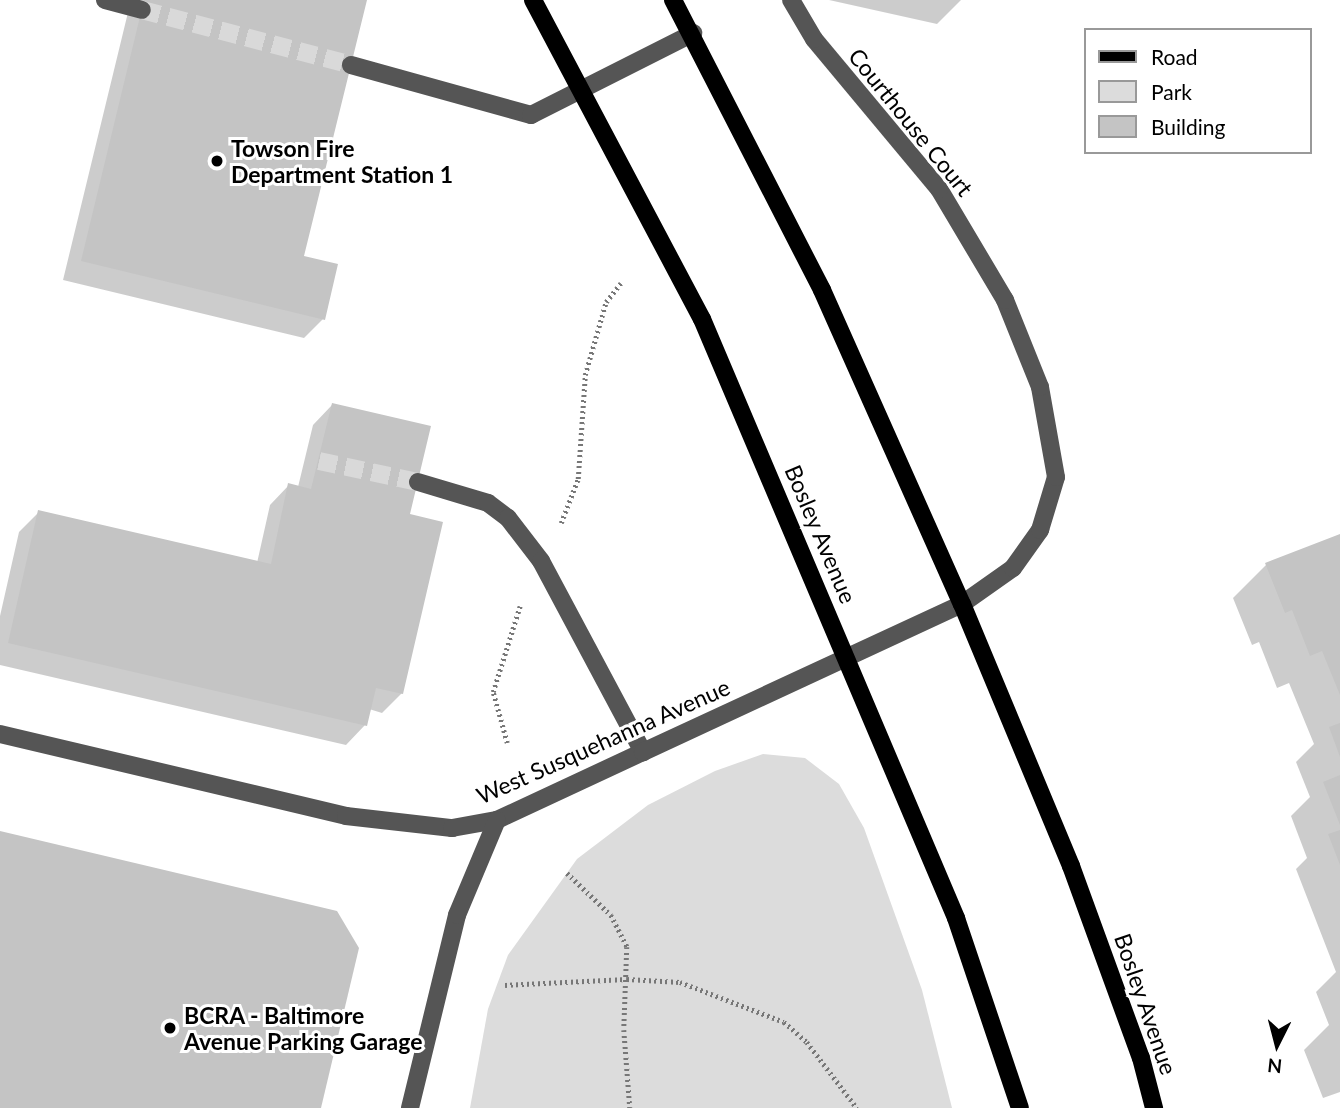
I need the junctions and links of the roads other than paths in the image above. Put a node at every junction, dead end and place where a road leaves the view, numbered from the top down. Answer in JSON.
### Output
{"nodes":[{"id":1,"x":105,"y":0,"type":"edge"},
{"id":2,"x":533,"y":0,"type":"edge"},
{"id":3,"x":673,"y":0,"type":"edge"},
{"id":4,"x":682,"y":0,"type":"edge"},
{"id":5,"x":792,"y":0,"type":"edge"},
{"id":6,"x":142,"y":10,"type":"tunnel mouth"},
{"id":7,"x":693,"y":33,"type":"junction"},
{"id":8,"x":351,"y":65,"type":"tunnel mouth"},
{"id":9,"x":583,"y":92,"type":"junction"},
{"id":10,"x":418,"y":482,"type":"tunnel mouth"},
{"id":11,"x":962,"y":604,"type":"junction"},
{"id":12,"x":848,"y":657,"type":"junction"},
{"id":13,"x":0,"y":734,"type":"edge"},
{"id":14,"x":643,"y":752,"type":"junction"},
{"id":15,"x":497,"y":820,"type":"junction"},
{"id":16,"x":410,"y":1108,"type":"edge"},
{"id":17,"x":1020,"y":1108,"type":"edge"},
{"id":18,"x":1154,"y":1108,"type":"edge"}],
"edges":[{"from":1,"to":6,"type":"street"},
{"from":2,"to":9,"type":"main road","name":"Bosley Avenue"},
{"from":3,"to":7,"type":"main road","name":"Bosley Avenue"},
{"from":4,"to":7,"type":"main road"},
{"from":5,"to":11,"type":"street","name":"Courthouse Court"},
{"from":7,"to":9,"type":"street"},
{"from":7,"to":11,"type":"main road","name":"Bosley Avenue"},
{"from":8,"to":9,"type":"street"},
{"from":9,"to":12,"type":"main road","name":"Bosley Avenue"},
{"from":10,"to":14,"type":"street"},
{"from":11,"to":12,"type":"street","name":"West Susquehanna Avenue"},
{"from":11,"to":18,"type":"main road","name":"Bosley Avenue"},
{"from":12,"to":14,"type":"street","name":"West Susquehanna Avenue"},
{"from":12,"to":17,"type":"main road","name":"Bosley Avenue"},
{"from":13,"to":15,"type":"street","name":"West Susquehanna Avenue"},
{"from":14,"to":15,"type":"street","name":"West Susquehanna Avenue"},
{"from":15,"to":16,"type":"street"}]}
